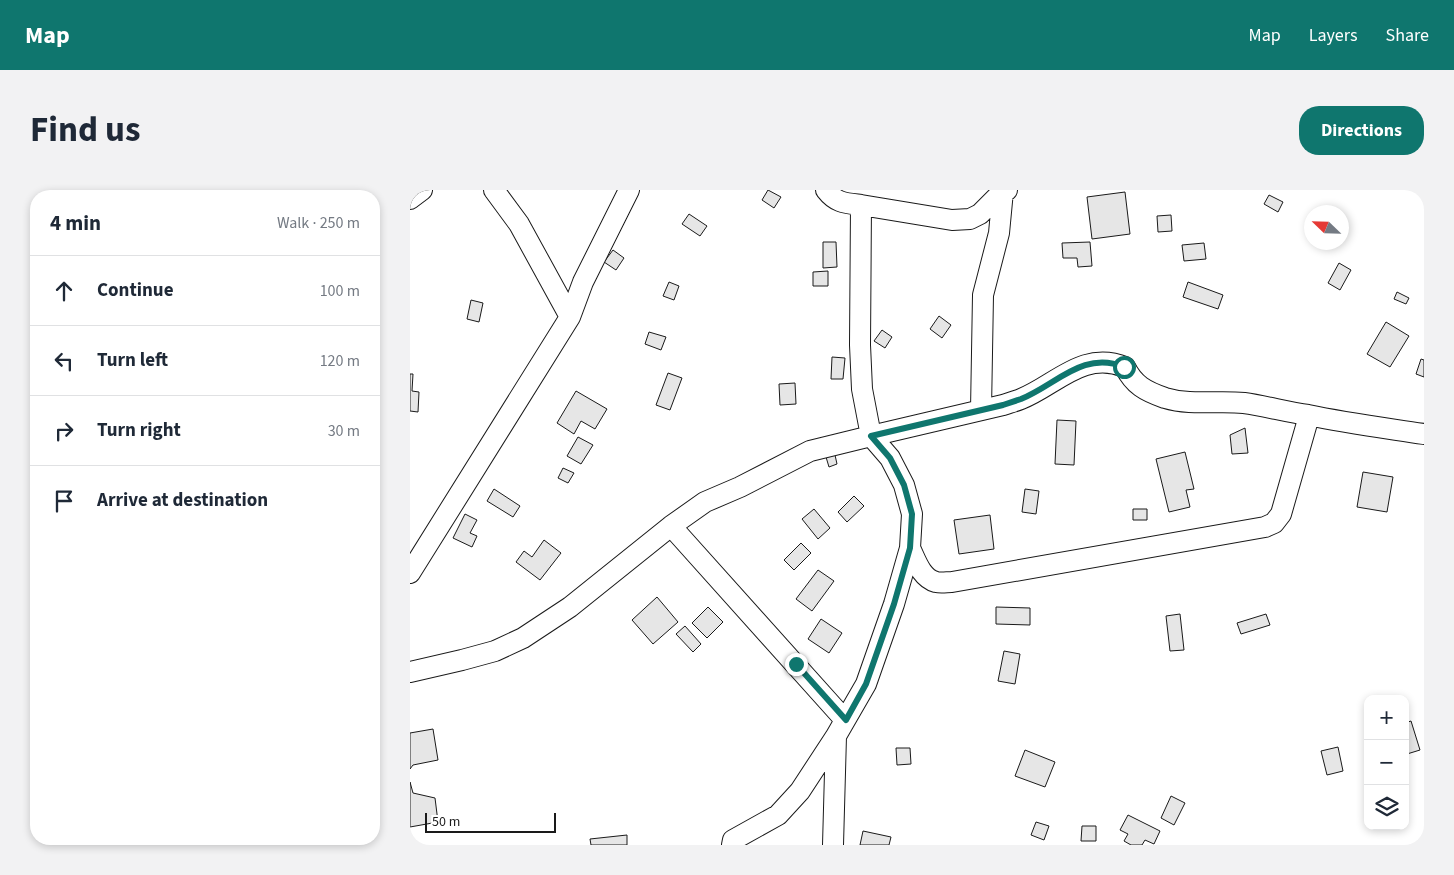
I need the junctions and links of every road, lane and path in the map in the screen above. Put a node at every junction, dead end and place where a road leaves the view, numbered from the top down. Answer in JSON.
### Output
{"nodes":[{"id":1,"x":422,"y":190,"type":"edge"},
{"id":2,"x":494,"y":190,"type":"edge"},
{"id":3,"x":628,"y":190,"type":"edge"},
{"id":4,"x":826,"y":190,"type":"edge"},
{"id":5,"x":1005,"y":191,"type":"edge"},
{"id":6,"x":410,"y":199,"type":"edge"},
{"id":7,"x":861,"y":205,"type":"junction"},
{"id":8,"x":570,"y":317,"type":"junction"},
{"id":9,"x":981,"y":410,"type":"junction"},
{"id":10,"x":1309,"y":416,"type":"junction"},
{"id":11,"x":1424,"y":434,"type":"edge"},
{"id":12,"x":871,"y":436,"type":"junction"},
{"id":13,"x":672,"y":526,"type":"junction"},
{"id":14,"x":910,"y":548,"type":"junction"},
{"id":15,"x":410,"y":573,"type":"edge"},
{"id":16,"x":410,"y":672,"type":"edge"},
{"id":17,"x":841,"y":728,"type":"junction"},
{"id":18,"x":732,"y":845,"type":"edge"},
{"id":19,"x":833,"y":845,"type":"edge"}],
"edges":[{"from":1,"to":6,"type":"street"},
{"from":2,"to":8,"type":"street"},
{"from":3,"to":8,"type":"street"},
{"from":4,"to":7,"type":"street"},
{"from":5,"to":7,"type":"street"},
{"from":5,"to":9,"type":"street"},
{"from":7,"to":12,"type":"street"},
{"from":8,"to":15,"type":"street"},
{"from":9,"to":10,"type":"street"},
{"from":9,"to":12,"type":"street"},
{"from":10,"to":11,"type":"street"},
{"from":10,"to":14,"type":"street"},
{"from":12,"to":13,"type":"street"},
{"from":12,"to":14,"type":"street"},
{"from":13,"to":16,"type":"street"},
{"from":13,"to":17,"type":"street"},
{"from":14,"to":17,"type":"street"},
{"from":17,"to":18,"type":"street"},
{"from":17,"to":19,"type":"street"}]}
